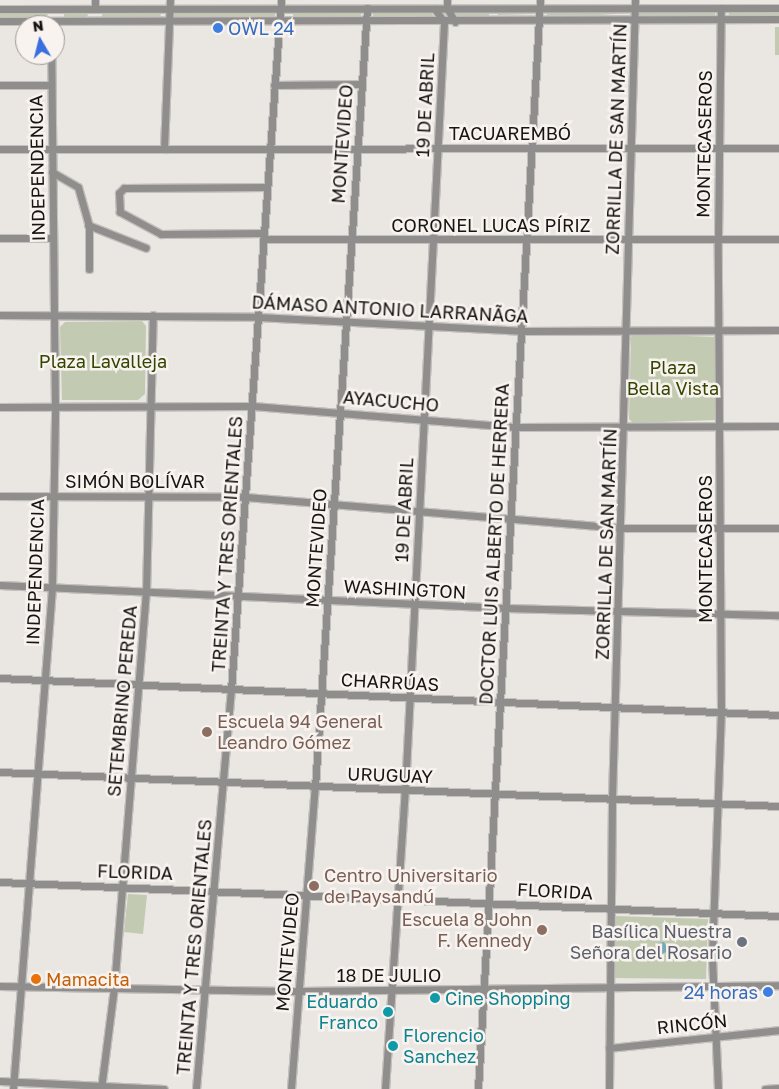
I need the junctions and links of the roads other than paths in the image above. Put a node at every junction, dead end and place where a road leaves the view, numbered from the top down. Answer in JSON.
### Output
{"nodes":[{"id":1,"x":95,"y":0,"type":"edge"},
{"id":2,"x":170,"y":0,"type":"edge"},
{"id":3,"x":281,"y":0,"type":"edge"},
{"id":4,"x":447,"y":0,"type":"edge"},
{"id":5,"x":540,"y":4,"type":"edge"},
{"id":6,"x":635,"y":4,"type":"edge"},
{"id":7,"x":51,"y":8,"type":"junction"},
{"id":8,"x":93,"y":8,"type":"junction"},
{"id":9,"x":170,"y":8,"type":"junction"},
{"id":10,"x":367,"y":8,"type":"junction"},
{"id":11,"x":435,"y":8,"type":"junction"},
{"id":12,"x":447,"y":8,"type":"junction"},
{"id":13,"x":494,"y":8,"type":"junction"},
{"id":14,"x":721,"y":8,"type":"junction"},
{"id":15,"x":779,"y":8,"type":"edge"},
{"id":16,"x":0,"y":9,"type":"edge"},
{"id":17,"x":281,"y":9,"type":"junction"},
{"id":18,"x":51,"y":15,"type":"edge"},
{"id":19,"x":722,"y":19,"type":"junction"},
{"id":20,"x":92,"y":20,"type":"junction"},
{"id":21,"x":169,"y":20,"type":"junction"},
{"id":22,"x":492,"y":20,"type":"junction"},
{"id":23,"x":540,"y":20,"type":"junction"},
{"id":24,"x":634,"y":20,"type":"junction"},
{"id":25,"x":779,"y":20,"type":"edge"},
{"id":26,"x":0,"y":21,"type":"edge"},
{"id":27,"x":279,"y":21,"type":"junction"},
{"id":28,"x":366,"y":21,"type":"junction"},
{"id":29,"x":15,"y":22,"type":"edge"},
{"id":30,"x":65,"y":22,"type":"edge"},
{"id":31,"x":444,"y":22,"type":"junction"},
{"id":32,"x":455,"y":22,"type":"junction"},
{"id":33,"x":51,"y":65,"type":"edge"},
{"id":34,"x":361,"y":84,"type":"junction"},
{"id":35,"x":0,"y":85,"type":"edge"},
{"id":36,"x":51,"y":85,"type":"junction"},
{"id":37,"x":274,"y":85,"type":"junction"},
{"id":38,"x":270,"y":148,"type":"junction"},
{"id":39,"x":438,"y":148,"type":"junction"},
{"id":40,"x":630,"y":148,"type":"junction"},
{"id":41,"x":719,"y":148,"type":"junction"},
{"id":42,"x":779,"y":148,"type":"edge"},
{"id":43,"x":0,"y":149,"type":"edge"},
{"id":44,"x":164,"y":149,"type":"junction"},
{"id":45,"x":357,"y":149,"type":"junction"},
{"id":46,"x":533,"y":149,"type":"junction"},
{"id":47,"x":51,"y":150,"type":"junction"},
{"id":48,"x":52,"y":172,"type":"junction"},
{"id":49,"x":267,"y":187,"type":"junction"},
{"id":50,"x":88,"y":224,"type":"junction"},
{"id":51,"x":263,"y":236,"type":"junction"},
{"id":52,"x":0,"y":238,"type":"edge"},
{"id":53,"x":53,"y":238,"type":"junction"},
{"id":54,"x":718,"y":239,"type":"junction"},
{"id":55,"x":350,"y":240,"type":"junction"},
{"id":56,"x":433,"y":240,"type":"junction"},
{"id":57,"x":527,"y":240,"type":"junction"},
{"id":58,"x":627,"y":240,"type":"junction"},
{"id":59,"x":779,"y":240,"type":"edge"},
{"id":60,"x":146,"y":248,"type":"dead end"},
{"id":61,"x":89,"y":269,"type":"dead end"},
{"id":62,"x":0,"y":315,"type":"edge"},
{"id":63,"x":54,"y":315,"type":"junction"},
{"id":64,"x":153,"y":315,"type":"junction"},
{"id":65,"x":258,"y":317,"type":"junction"},
{"id":66,"x":344,"y":320,"type":"junction"},
{"id":67,"x":428,"y":325,"type":"junction"},
{"id":68,"x":627,"y":330,"type":"junction"},
{"id":69,"x":719,"y":330,"type":"junction"},
{"id":70,"x":779,"y":330,"type":"edge"},
{"id":71,"x":521,"y":331,"type":"junction"},
{"id":72,"x":253,"y":406,"type":"junction"},
{"id":73,"x":0,"y":407,"type":"edge"},
{"id":74,"x":55,"y":408,"type":"junction"},
{"id":75,"x":151,"y":408,"type":"junction"},
{"id":76,"x":339,"y":411,"type":"junction"},
{"id":77,"x":424,"y":419,"type":"junction"},
{"id":78,"x":779,"y":426,"type":"edge"},
{"id":79,"x":516,"y":427,"type":"junction"},
{"id":80,"x":625,"y":427,"type":"junction"},
{"id":81,"x":720,"y":427,"type":"junction"},
{"id":82,"x":0,"y":496,"type":"edge"},
{"id":83,"x":52,"y":496,"type":"junction"},
{"id":84,"x":150,"y":496,"type":"junction"},
{"id":85,"x":246,"y":496,"type":"junction"},
{"id":86,"x":334,"y":502,"type":"junction"},
{"id":87,"x":419,"y":509,"type":"junction"},
{"id":88,"x":511,"y":517,"type":"junction"},
{"id":89,"x":622,"y":528,"type":"junction"},
{"id":90,"x":720,"y":528,"type":"junction"},
{"id":91,"x":779,"y":528,"type":"edge"},
{"id":92,"x":0,"y":585,"type":"edge"},
{"id":93,"x":52,"y":588,"type":"junction"},
{"id":94,"x":146,"y":593,"type":"junction"},
{"id":95,"x":239,"y":597,"type":"junction"},
{"id":96,"x":327,"y":600,"type":"junction"},
{"id":97,"x":414,"y":604,"type":"junction"},
{"id":98,"x":506,"y":608,"type":"junction"},
{"id":99,"x":620,"y":611,"type":"junction"},
{"id":100,"x":720,"y":614,"type":"junction"},
{"id":101,"x":779,"y":615,"type":"edge"},
{"id":102,"x":0,"y":678,"type":"edge"},
{"id":103,"x":45,"y":681,"type":"junction"},
{"id":104,"x":139,"y":686,"type":"junction"},
{"id":105,"x":231,"y":690,"type":"junction"},
{"id":106,"x":321,"y":694,"type":"junction"},
{"id":107,"x":409,"y":698,"type":"junction"},
{"id":108,"x":501,"y":702,"type":"junction"},
{"id":109,"x":617,"y":708,"type":"junction"},
{"id":110,"x":721,"y":712,"type":"junction"},
{"id":111,"x":779,"y":715,"type":"edge"},
{"id":112,"x":0,"y":772,"type":"edge"},
{"id":113,"x":38,"y":774,"type":"junction"},
{"id":114,"x":131,"y":778,"type":"junction"},
{"id":115,"x":224,"y":782,"type":"junction"},
{"id":116,"x":315,"y":787,"type":"junction"},
{"id":117,"x":405,"y":790,"type":"junction"},
{"id":118,"x":495,"y":794,"type":"junction"},
{"id":119,"x":612,"y":799,"type":"junction"},
{"id":120,"x":720,"y":804,"type":"junction"},
{"id":121,"x":779,"y":806,"type":"edge"},
{"id":122,"x":0,"y":882,"type":"edge"},
{"id":123,"x":30,"y":884,"type":"junction"},
{"id":124,"x":122,"y":887,"type":"junction"},
{"id":125,"x":214,"y":890,"type":"junction"},
{"id":126,"x":307,"y":895,"type":"junction"},
{"id":127,"x":398,"y":900,"type":"junction"},
{"id":128,"x":490,"y":903,"type":"junction"},
{"id":129,"x":610,"y":909,"type":"junction"},
{"id":130,"x":716,"y":915,"type":"junction"},
{"id":131,"x":779,"y":916,"type":"edge"},
{"id":132,"x":779,"y":985,"type":"edge"},
{"id":133,"x":0,"y":986,"type":"edge"},
{"id":134,"x":714,"y":986,"type":"junction"},
{"id":135,"x":22,"y":987,"type":"junction"},
{"id":136,"x":608,"y":987,"type":"junction"},
{"id":137,"x":114,"y":988,"type":"junction"},
{"id":138,"x":390,"y":989,"type":"junction"},
{"id":139,"x":486,"y":989,"type":"junction"},
{"id":140,"x":205,"y":990,"type":"junction"},
{"id":141,"x":300,"y":991,"type":"junction"},
{"id":142,"x":779,"y":1030,"type":"edge"},
{"id":143,"x":715,"y":1036,"type":"junction"},
{"id":144,"x":609,"y":1048,"type":"junction"},
{"id":145,"x":0,"y":1081,"type":"edge"},
{"id":146,"x":13,"y":1085,"type":"edge"},
{"id":147,"x":101,"y":1088,"type":"edge"},
{"id":148,"x":779,"y":1088,"type":"edge"},
{"id":149,"x":164,"y":1089,"type":"edge"},
{"id":150,"x":196,"y":1089,"type":"edge"},
{"id":151,"x":291,"y":1089,"type":"edge"},
{"id":152,"x":385,"y":1089,"type":"edge"},
{"id":153,"x":478,"y":1089,"type":"edge"},
{"id":154,"x":609,"y":1089,"type":"edge"},
{"id":155,"x":718,"y":1089,"type":"edge"},
{"id":156,"x":765,"y":1089,"type":"edge"}],
"edges":[{"from":1,"to":8,"type":"street"},
{"from":2,"to":9,"type":"street"},
{"from":3,"to":17,"type":"street","name":"TREINTA Y TRES ORIENTALES"},
{"from":4,"to":12,"type":"street"},
{"from":5,"to":6,"type":"street"},
{"from":5,"to":13,"type":"street"},
{"from":5,"to":23,"type":"street","name":"DOCTOR LUIS ALBERTO DE HERRERA"},
{"from":6,"to":14,"type":"street"},
{"from":6,"to":24,"type":"street","name":"ZORRILLA DE SAN MARTÍN"},
{"from":7,"to":8,"type":"street"},
{"from":7,"to":16,"type":"street"},
{"from":7,"to":18,"type":"street"},
{"from":8,"to":9,"type":"street"},
{"from":8,"to":20,"type":"street"},
{"from":9,"to":17,"type":"street"},
{"from":9,"to":21,"type":"street"},
{"from":10,"to":11,"type":"street"},
{"from":10,"to":17,"type":"street"},
{"from":10,"to":28,"type":"street","name":"MONTEVIDEO"},
{"from":11,"to":12,"type":"street"},
{"from":11,"to":31,"type":"street"},
{"from":12,"to":13,"type":"street"},
{"from":12,"to":32,"type":"street"},
{"from":13,"to":22,"type":"street"},
{"from":14,"to":15,"type":"street"},
{"from":14,"to":19,"type":"street","name":"MONTECASEROS"},
{"from":17,"to":27,"type":"street","name":"TREINTA Y TRES ORIENTALES"},
{"from":19,"to":24,"type":"street"},
{"from":19,"to":25,"type":"street"},
{"from":19,"to":41,"type":"street","name":"MONTECASEROS"},
{"from":20,"to":21,"type":"street"},
{"from":20,"to":30,"type":"street"},
{"from":21,"to":27,"type":"street"},
{"from":21,"to":44,"type":"street"},
{"from":22,"to":23,"type":"street"},
{"from":22,"to":32,"type":"street"},
{"from":23,"to":24,"type":"street"},
{"from":23,"to":46,"type":"street","name":"DOCTOR LUIS ALBERTO DE HERRERA"},
{"from":24,"to":40,"type":"street","name":"ZORRILLA DE SAN MARTÍN"},
{"from":26,"to":29,"type":"street"},
{"from":27,"to":28,"type":"street"},
{"from":27,"to":37,"type":"street","name":"TREINTA Y TRES ORIENTALES"},
{"from":28,"to":31,"type":"street"},
{"from":28,"to":34,"type":"street","name":"MONTEVIDEO"},
{"from":31,"to":32,"type":"street"},
{"from":31,"to":39,"type":"street","name":"19 DE ABRIL"},
{"from":33,"to":36,"type":"street","name":"INDEPENDENCIA"},
{"from":34,"to":37,"type":"street"},
{"from":34,"to":45,"type":"street","name":"MONTEVIDEO"},
{"from":35,"to":36,"type":"street"},
{"from":36,"to":47,"type":"street","name":"INDEPENDENCIA"},
{"from":37,"to":38,"type":"street","name":"TREINTA Y TRES ORIENTALES"},
{"from":38,"to":44,"type":"street","name":"TACUAREMBÓ"},
{"from":38,"to":45,"type":"street","name":"TACUAREMBÓ"},
{"from":38,"to":49,"type":"street","name":"TREINTA Y TRES ORIENTALES"},
{"from":39,"to":45,"type":"street","name":"TACUAREMBÓ"},
{"from":39,"to":46,"type":"street","name":"TACUAREMBÓ"},
{"from":39,"to":56,"type":"street","name":"19 DE ABRIL"},
{"from":40,"to":41,"type":"street","name":"TACUAREMBÓ"},
{"from":40,"to":46,"type":"street","name":"TACUAREMBÓ"},
{"from":40,"to":58,"type":"street","name":"ZORRILLA DE SAN MARTÍN"},
{"from":41,"to":42,"type":"street","name":"TACUAREMBÓ"},
{"from":41,"to":54,"type":"street","name":"MONTECASEROS"},
{"from":43,"to":47,"type":"street","name":"TACUAREMBÓ"},
{"from":44,"to":47,"type":"street","name":"TACUAREMBÓ"},
{"from":45,"to":55,"type":"street","name":"MONTEVIDEO"},
{"from":46,"to":57,"type":"street","name":"DOCTOR LUIS ALBERTO DE HERRERA"},
{"from":47,"to":48,"type":"street","name":"INDEPENDENCIA"},
{"from":48,"to":50,"type":"street"},
{"from":48,"to":53,"type":"street","name":"INDEPENDENCIA"},
{"from":49,"to":51,"type":"street","name":"TREINTA Y TRES ORIENTALES"},
{"from":49,"to":51,"type":"street","name":"CORONEL LUCAS PÍRIZ"},
{"from":50,"to":60,"type":"street"},
{"from":50,"to":61,"type":"street"},
{"from":51,"to":55,"type":"street","name":"CORONEL LUCAS PÍRIZ"},
{"from":51,"to":65,"type":"street","name":"TREINTA Y TRES ORIENTALES"},
{"from":52,"to":53,"type":"street"},
{"from":53,"to":63,"type":"street","name":"INDEPENDENCIA"},
{"from":54,"to":58,"type":"street","name":"CORONEL LUCAS PÍRIZ"},
{"from":54,"to":59,"type":"street","name":"CORONEL LUCAS PÍRIZ"},
{"from":54,"to":69,"type":"street","name":"MONTECASEROS"},
{"from":55,"to":56,"type":"street","name":"CORONEL LUCAS PÍRIZ"},
{"from":55,"to":66,"type":"street","name":"MONTEVIDEO"},
{"from":56,"to":57,"type":"street","name":"CORONEL LUCAS PÍRIZ"},
{"from":56,"to":67,"type":"street","name":"19 DE ABRIL"},
{"from":57,"to":58,"type":"street","name":"CORONEL LUCAS PÍRIZ"},
{"from":57,"to":71,"type":"street","name":"DOCTOR LUIS ALBERTO DE HERRERA"},
{"from":58,"to":68,"type":"street","name":"ZORRILLA DE SAN MARTÍN"},
{"from":62,"to":63,"type":"street","name":"DÁMASO ANTONIO LARRANÃGA"},
{"from":63,"to":64,"type":"street","name":"DÁMASO ANTONIO LARRANÃGA"},
{"from":63,"to":74,"type":"street","name":"INDEPENDENCIA"},
{"from":64,"to":65,"type":"street","name":"DÁMASO ANTONIO LARRANÃGA"},
{"from":64,"to":75,"type":"street","name":"SETEMBRINO PEREDA"},
{"from":65,"to":66,"type":"street","name":"DÁMASO ANTONIO LARRANÃGA"},
{"from":65,"to":72,"type":"street","name":"TREINTA Y TRES ORIENTALES"},
{"from":66,"to":67,"type":"street","name":"DÁMASO ANTONIO LARRANÃGA"},
{"from":66,"to":76,"type":"street","name":"MONTEVIDEO"},
{"from":67,"to":71,"type":"street","name":"DÁMASO ANTONIO LARRANÃGA"},
{"from":67,"to":77,"type":"street","name":"19 DE ABRIL"},
{"from":68,"to":69,"type":"street","name":"DÁMASO ANTONIO LARRANÃGA"},
{"from":68,"to":71,"type":"street","name":"DÁMASO ANTONIO LARRANÃGA"},
{"from":68,"to":80,"type":"street","name":"ZORRILLA DE SAN MARTÍN"},
{"from":69,"to":70,"type":"street","name":"DÁMASO ANTONIO LARRANÃGA"},
{"from":69,"to":81,"type":"street","name":"MONTECASEROS"},
{"from":71,"to":79,"type":"street","name":"DOCTOR LUIS ALBERTO DE HERRERA"},
{"from":72,"to":75,"type":"street","name":"AYACUCHO"},
{"from":72,"to":76,"type":"street","name":"AYACUCHO"},
{"from":72,"to":85,"type":"street","name":"TREINTA Y TRES ORIENTALES"},
{"from":73,"to":74,"type":"street","name":"AYACUCHO"},
{"from":74,"to":75,"type":"street","name":"AYACUCHO"},
{"from":74,"to":83,"type":"street","name":"INDEPENDENCIA"},
{"from":75,"to":84,"type":"street","name":"SETEMBRINO PEREDA"},
{"from":76,"to":77,"type":"street","name":"AYACUCHO"},
{"from":76,"to":86,"type":"street","name":"MONTEVIDEO"},
{"from":77,"to":79,"type":"street","name":"AYACUCHO"},
{"from":77,"to":87,"type":"street","name":"19 DE ABRIL"},
{"from":78,"to":81,"type":"street","name":"AYACUCHO"},
{"from":79,"to":80,"type":"street","name":"AYACUCHO"},
{"from":79,"to":88,"type":"street","name":"DOCTOR LUIS ALBERTO DE HERRERA"},
{"from":80,"to":81,"type":"street","name":"AYACUCHO"},
{"from":80,"to":89,"type":"street","name":"ZORRILLA DE SAN MARTÍN"},
{"from":81,"to":90,"type":"street","name":"MONTECASEROS"},
{"from":82,"to":83,"type":"street","name":"SIMÓN BOLÍVAR"},
{"from":83,"to":84,"type":"street","name":"SIMÓN BOLÍVAR"},
{"from":83,"to":93,"type":"street","name":"INDEPENDENCIA"},
{"from":84,"to":85,"type":"street","name":"SIMÓN BOLÍVAR"},
{"from":84,"to":94,"type":"street","name":"SETEMBRINO PEREDA"},
{"from":85,"to":86,"type":"street","name":"SIMÓN BOLÍVAR"},
{"from":85,"to":95,"type":"street","name":"TREINTA Y TRES ORIENTALES"},
{"from":86,"to":87,"type":"street","name":"SIMÓN BOLÍVAR"},
{"from":86,"to":96,"type":"street","name":"MONTEVIDEO"},
{"from":87,"to":88,"type":"street","name":"SIMÓN BOLÍVAR"},
{"from":87,"to":97,"type":"street","name":"19 DE ABRIL"},
{"from":88,"to":89,"type":"street","name":"SIMÓN BOLÍVAR"},
{"from":88,"to":98,"type":"street","name":"DOCTOR LUIS ALBERTO DE HERRERA"},
{"from":89,"to":90,"type":"street","name":"SIMÓN BOLÍVAR"},
{"from":89,"to":99,"type":"street","name":"ZORRILLA DE SAN MARTÍN"},
{"from":90,"to":91,"type":"street","name":"SIMÓN BOLÍVAR"},
{"from":90,"to":100,"type":"street","name":"MONTECASEROS"},
{"from":92,"to":93,"type":"street","name":"WASHINGTON"},
{"from":93,"to":94,"type":"street","name":"WASHINGTON"},
{"from":93,"to":103,"type":"street","name":"INDEPENDENCIA"},
{"from":94,"to":95,"type":"street","name":"WASHINGTON"},
{"from":94,"to":104,"type":"street","name":"SETEMBRINO PEREDA"},
{"from":95,"to":96,"type":"street","name":"WASHINGTON"},
{"from":95,"to":105,"type":"street","name":"TREINTA Y TRES ORIENTALES"},
{"from":96,"to":97,"type":"street","name":"WASHINGTON"},
{"from":96,"to":106,"type":"street","name":"MONTEVIDEO"},
{"from":97,"to":98,"type":"street","name":"WASHINGTON"},
{"from":97,"to":107,"type":"street","name":"19 DE ABRIL"},
{"from":98,"to":99,"type":"street","name":"WASHINGTON"},
{"from":98,"to":108,"type":"street","name":"DOCTOR LUIS ALBERTO DE HERRERA"},
{"from":99,"to":100,"type":"street","name":"WASHINGTON"},
{"from":99,"to":109,"type":"street","name":"ZORRILLA DE SAN MARTÍN"},
{"from":100,"to":101,"type":"street","name":"WASHINGTON"},
{"from":100,"to":110,"type":"street","name":"MONTECASEROS"},
{"from":102,"to":103,"type":"street","name":"CHARRÚAS"},
{"from":103,"to":104,"type":"street","name":"CHARRÚAS"},
{"from":103,"to":113,"type":"street","name":"INDEPENDENCIA"},
{"from":104,"to":105,"type":"street","name":"CHARRÚAS"},
{"from":104,"to":114,"type":"street","name":"SETEMBRINO PEREDA"},
{"from":105,"to":106,"type":"street","name":"CHARRÚAS"},
{"from":105,"to":115,"type":"street","name":"TREINTA Y TRES ORIENTALES"},
{"from":106,"to":107,"type":"street","name":"CHARRÚAS"},
{"from":106,"to":116,"type":"street","name":"MONTEVIDEO"},
{"from":107,"to":108,"type":"street","name":"CHARRÚAS"},
{"from":107,"to":117,"type":"street","name":"19 DE ABRIL"},
{"from":108,"to":109,"type":"street","name":"CHARRÚAS"},
{"from":108,"to":118,"type":"street","name":"DOCTOR LUIS ALBERTO DE HERRERA"},
{"from":109,"to":110,"type":"street","name":"CHARRÚAS"},
{"from":109,"to":119,"type":"street","name":"ZORRILLA DE SAN MARTÍN"},
{"from":110,"to":111,"type":"street","name":"CHARRÚAS"},
{"from":110,"to":120,"type":"street","name":"MONTECASEROS"},
{"from":112,"to":113,"type":"street","name":"URUGUAY"},
{"from":113,"to":114,"type":"street","name":"URUGUAY"},
{"from":113,"to":123,"type":"street","name":"INDEPENDENCIA"},
{"from":114,"to":115,"type":"street","name":"URUGUAY"},
{"from":114,"to":124,"type":"street","name":"SETEMBRINO PEREDA"},
{"from":115,"to":116,"type":"street","name":"URUGUAY"},
{"from":115,"to":125,"type":"street","name":"TREINTA Y TRES ORIENTALES"},
{"from":116,"to":117,"type":"street","name":"URUGUAY"},
{"from":116,"to":126,"type":"street","name":"MONTEVIDEO"},
{"from":117,"to":118,"type":"street","name":"URUGUAY"},
{"from":117,"to":127,"type":"street","name":"19 DE ABRIL"},
{"from":118,"to":119,"type":"street","name":"URUGUAY"},
{"from":118,"to":128,"type":"street","name":"DOCTOR LUIS ALBERTO DE HERRERA"},
{"from":119,"to":120,"type":"street","name":"URUGUAY"},
{"from":119,"to":129,"type":"street","name":"ZORRILLA DE SAN MARTÍN"},
{"from":120,"to":121,"type":"street","name":"URUGUAY"},
{"from":120,"to":130,"type":"street","name":"MONTECASEROS"},
{"from":122,"to":123,"type":"street","name":"FLORIDA"},
{"from":123,"to":124,"type":"street","name":"FLORIDA"},
{"from":123,"to":135,"type":"street","name":"INDEPENDENCIA"},
{"from":124,"to":125,"type":"street","name":"FLORIDA"},
{"from":124,"to":137,"type":"street","name":"SETEMBRINO PEREDA"},
{"from":125,"to":126,"type":"street","name":"FLORIDA"},
{"from":125,"to":140,"type":"street","name":"TREINTA Y TRES ORIENTALES"},
{"from":126,"to":127,"type":"street","name":"FLORIDA"},
{"from":126,"to":141,"type":"street","name":"MONTEVIDEO"},
{"from":127,"to":128,"type":"street","name":"FLORIDA"},
{"from":127,"to":138,"type":"street","name":"19 DE ABRIL"},
{"from":128,"to":129,"type":"street","name":"FLORIDA"},
{"from":128,"to":139,"type":"street","name":"DOCTOR LUIS ALBERTO DE HERRERA"},
{"from":129,"to":130,"type":"street","name":"FLORIDA"},
{"from":129,"to":136,"type":"street","name":"ZORRILLA DE SAN MARTÍN"},
{"from":130,"to":131,"type":"street","name":"FLORIDA"},
{"from":130,"to":134,"type":"street","name":"MONTECASEROS"},
{"from":132,"to":134,"type":"street","name":"18 DE JULIO"},
{"from":133,"to":135,"type":"street","name":"18 DE JULIO"},
{"from":134,"to":136,"type":"street","name":"18 DE JULIO"},
{"from":134,"to":143,"type":"street","name":"MONTECASEROS"},
{"from":135,"to":137,"type":"street","name":"18 DE JULIO"},
{"from":135,"to":146,"type":"street","name":"INDEPENDENCIA"},
{"from":136,"to":139,"type":"street","name":"18 DE JULIO"},
{"from":136,"to":144,"type":"street","name":"ZORRILLA DE SAN MARTÍN"},
{"from":137,"to":140,"type":"street","name":"18 DE JULIO"},
{"from":137,"to":147,"type":"street","name":"SETEMBRINO PEREDA"},
{"from":138,"to":139,"type":"street","name":"18 DE JULIO"},
{"from":138,"to":141,"type":"street","name":"18 DE JULIO"},
{"from":138,"to":152,"type":"street","name":"19 DE ABRIL"},
{"from":139,"to":153,"type":"street","name":"DOCTOR LUIS ALBERTO DE HERRERA"},
{"from":140,"to":141,"type":"street","name":"18 DE JULIO"},
{"from":140,"to":150,"type":"street","name":"TREINTA Y TRES ORIENTALES"},
{"from":141,"to":151,"type":"street","name":"MONTEVIDEO"},
{"from":142,"to":143,"type":"street","name":"RINCÓN"},
{"from":143,"to":144,"type":"street","name":"RINCÓN"},
{"from":143,"to":155,"type":"street","name":"MONTECASEROS"},
{"from":144,"to":154,"type":"street","name":"ZORRILLA DE SAN MARTÍN"},
{"from":145,"to":146,"type":"street"},
{"from":146,"to":147,"type":"street"},
{"from":147,"to":149,"type":"street"},
{"from":148,"to":156,"type":"street"}]}
